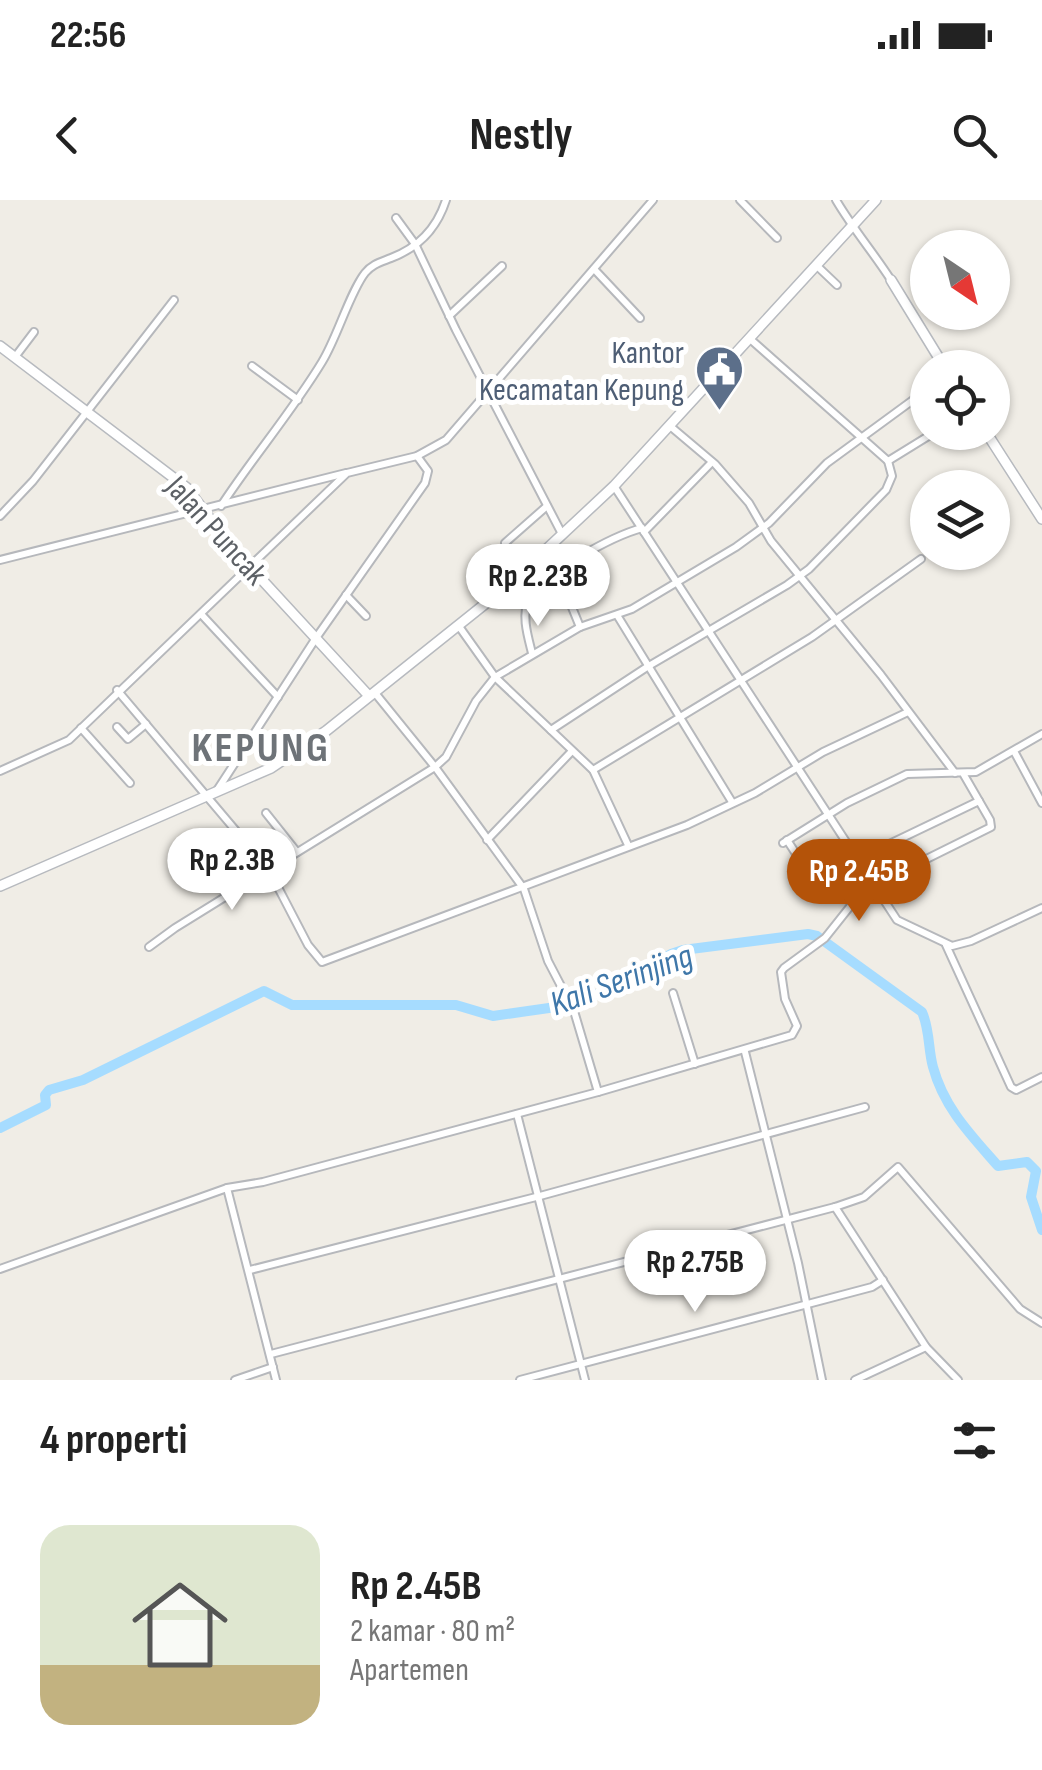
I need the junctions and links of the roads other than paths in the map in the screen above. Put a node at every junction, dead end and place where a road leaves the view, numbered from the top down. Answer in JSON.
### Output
{"nodes":[{"id":1,"x":446,"y":200,"type":"edge"},
{"id":2,"x":653,"y":200,"type":"edge"},
{"id":3,"x":740,"y":200,"type":"edge"},
{"id":4,"x":836,"y":200,"type":"edge"},
{"id":5,"x":876,"y":200,"type":"edge"},
{"id":6,"x":396,"y":218,"type":"dead end"},
{"id":7,"x":851,"y":225,"type":"junction"},
{"id":8,"x":776,"y":238,"type":"dead end"},
{"id":9,"x":416,"y":244,"type":"junction"},
{"id":10,"x":815,"y":264,"type":"junction"},
{"id":11,"x":502,"y":266,"type":"dead end"},
{"id":12,"x":594,"y":268,"type":"junction"},
{"id":13,"x":889,"y":277,"type":"joint"},
{"id":14,"x":837,"y":284,"type":"dead end"},
{"id":15,"x":174,"y":300,"type":"dead end"},
{"id":16,"x":449,"y":316,"type":"junction"},
{"id":17,"x":640,"y":318,"type":"dead end"},
{"id":18,"x":34,"y":332,"type":"dead end"},
{"id":19,"x":749,"y":338,"type":"junction"},
{"id":20,"x":0,"y":346,"type":"edge"},
{"id":21,"x":934,"y":350,"type":"edge"},
{"id":22,"x":15,"y":357,"type":"junction"},
{"id":23,"x":252,"y":366,"type":"dead end"},
{"id":24,"x":486,"y":389,"type":"junction"},
{"id":25,"x":298,"y":400,"type":"junction"},
{"id":26,"x":910,"y":402,"type":"edge"},
{"id":27,"x":86,"y":412,"type":"junction"},
{"id":28,"x":669,"y":425,"type":"junction"},
{"id":29,"x":862,"y":435,"type":"junction"},
{"id":30,"x":910,"y":448,"type":"edge"},
{"id":31,"x":998,"y":450,"type":"edge"},
{"id":32,"x":417,"y":456,"type":"junction"},
{"id":33,"x":888,"y":461,"type":"junction"},
{"id":34,"x":712,"y":462,"type":"junction"},
{"id":35,"x":347,"y":473,"type":"junction"},
{"id":36,"x":614,"y":486,"type":"junction"},
{"id":37,"x":220,"y":506,"type":"junction"},
{"id":38,"x":547,"y":506,"type":"junction"},
{"id":39,"x":202,"y":509,"type":"junction"},
{"id":40,"x":0,"y":516,"type":"edge"},
{"id":41,"x":1042,"y":519,"type":"edge"},
{"id":42,"x":764,"y":527,"type":"junction"},
{"id":43,"x":643,"y":530,"type":"junction"},
{"id":44,"x":563,"y":535,"type":"junction"},
{"id":45,"x":505,"y":543,"type":"dead end"},
{"id":46,"x":0,"y":560,"type":"edge"},
{"id":47,"x":249,"y":566,"type":"junction"},
{"id":48,"x":910,"y":568,"type":"edge"},
{"id":49,"x":558,"y":573,"type":"junction"},
{"id":50,"x":800,"y":576,"type":"junction"},
{"id":51,"x":677,"y":582,"type":"junction"},
{"id":52,"x":346,"y":595,"type":"junction"},
{"id":53,"x":200,"y":614,"type":"junction"},
{"id":54,"x":366,"y":616,"type":"dead end"},
{"id":55,"x":617,"y":616,"type":"junction"},
{"id":56,"x":836,"y":621,"type":"junction"},
{"id":57,"x":458,"y":625,"type":"junction"},
{"id":58,"x":580,"y":627,"type":"junction"},
{"id":59,"x":708,"y":630,"type":"junction"},
{"id":60,"x":316,"y":638,"type":"junction"},
{"id":61,"x":532,"y":653,"type":"junction"},
{"id":62,"x":647,"y":667,"type":"junction"},
{"id":63,"x":494,"y":677,"type":"junction"},
{"id":64,"x":743,"y":680,"type":"junction"},
{"id":65,"x":117,"y":690,"type":"junction"},
{"id":66,"x":372,"y":694,"type":"junction"},
{"id":67,"x":278,"y":697,"type":"junction"},
{"id":68,"x":908,"y":712,"type":"junction"},
{"id":69,"x":680,"y":720,"type":"junction"},
{"id":70,"x":146,"y":724,"type":"junction"},
{"id":71,"x":117,"y":727,"type":"dead end"},
{"id":72,"x":81,"y":728,"type":"junction"},
{"id":73,"x":552,"y":730,"type":"junction"},
{"id":74,"x":1042,"y":734,"type":"edge"},
{"id":75,"x":572,"y":751,"type":"junction"},
{"id":76,"x":1015,"y":753,"type":"junction"},
{"id":77,"x":432,"y":764,"type":"junction"},
{"id":78,"x":797,"y":766,"type":"junction"},
{"id":79,"x":593,"y":770,"type":"junction"},
{"id":80,"x":0,"y":771,"type":"edge"},
{"id":81,"x":960,"y":774,"type":"junction"},
{"id":82,"x":130,"y":783,"type":"dead end"},
{"id":83,"x":212,"y":795,"type":"junction"},
{"id":84,"x":740,"y":799,"type":"junction"},
{"id":85,"x":979,"y":801,"type":"junction"},
{"id":86,"x":1042,"y":802,"type":"edge"},
{"id":87,"x":266,"y":813,"type":"dead end"},
{"id":88,"x":828,"y":816,"type":"junction"},
{"id":89,"x":487,"y":840,"type":"junction"},
{"id":90,"x":628,"y":845,"type":"junction"},
{"id":91,"x":295,"y":849,"type":"junction"},
{"id":92,"x":856,"y":860,"type":"junction"},
{"id":93,"x":802,"y":863,"type":"dead end"},
{"id":94,"x":267,"y":868,"type":"junction"},
{"id":95,"x":0,"y":886,"type":"edge"},
{"id":96,"x":872,"y":886,"type":"junction"},
{"id":97,"x":524,"y":889,"type":"junction"},
{"id":98,"x":1042,"y":908,"type":"edge"},
{"id":99,"x":946,"y":945,"type":"junction"},
{"id":100,"x":149,"y":947,"type":"dead end"},
{"id":101,"x":673,"y":993,"type":"dead end"},
{"id":102,"x":744,"y":1052,"type":"junction"},
{"id":103,"x":696,"y":1064,"type":"junction"},
{"id":104,"x":1042,"y":1077,"type":"edge"},
{"id":105,"x":598,"y":1092,"type":"junction"},
{"id":106,"x":865,"y":1107,"type":"dead end"},
{"id":107,"x":517,"y":1114,"type":"junction"},
{"id":108,"x":764,"y":1134,"type":"junction"},
{"id":109,"x":227,"y":1188,"type":"junction"},
{"id":110,"x":540,"y":1196,"type":"junction"},
{"id":111,"x":834,"y":1207,"type":"junction"},
{"id":112,"x":786,"y":1220,"type":"junction"},
{"id":113,"x":0,"y":1268,"type":"edge"},
{"id":114,"x":250,"y":1270,"type":"junction"},
{"id":115,"x":562,"y":1277,"type":"junction"},
{"id":116,"x":883,"y":1280,"type":"junction"},
{"id":117,"x":807,"y":1304,"type":"junction"},
{"id":118,"x":1042,"y":1323,"type":"edge"},
{"id":119,"x":926,"y":1346,"type":"junction"},
{"id":120,"x":270,"y":1354,"type":"junction"},
{"id":121,"x":581,"y":1364,"type":"junction"},
{"id":122,"x":273,"y":1367,"type":"junction"},
{"id":123,"x":235,"y":1380,"type":"edge"},
{"id":124,"x":276,"y":1380,"type":"edge"},
{"id":125,"x":520,"y":1380,"type":"edge"},
{"id":126,"x":585,"y":1380,"type":"edge"},
{"id":127,"x":822,"y":1380,"type":"edge"},
{"id":128,"x":854,"y":1380,"type":"edge"},
{"id":129,"x":958,"y":1380,"type":"edge"}],
"edges":[{"from":1,"to":9,"type":"street"},
{"from":2,"to":12,"type":"street"},
{"from":3,"to":8,"type":"street"},
{"from":4,"to":7,"type":"street"},
{"from":5,"to":7,"type":"main road"},
{"from":6,"to":9,"type":"street"},
{"from":7,"to":10,"type":"main road"},
{"from":7,"to":13,"type":"street"},
{"from":9,"to":16,"type":"street"},
{"from":9,"to":25,"type":"street"},
{"from":10,"to":14,"type":"street"},
{"from":10,"to":19,"type":"main road"},
{"from":11,"to":16,"type":"street"},
{"from":12,"to":17,"type":"street"},
{"from":12,"to":24,"type":"street"},
{"from":13,"to":21,"type":"main road"},
{"from":15,"to":27,"type":"street"},
{"from":16,"to":24,"type":"street"},
{"from":18,"to":22,"type":"street"},
{"from":19,"to":28,"type":"main road"},
{"from":19,"to":29,"type":"street"},
{"from":20,"to":22,"type":"main road","name":"Jalan Puncak"},
{"from":22,"to":27,"type":"main road","name":"Jalan Puncak"},
{"from":23,"to":25,"type":"street"},
{"from":24,"to":32,"type":"street"},
{"from":24,"to":38,"type":"street"},
{"from":25,"to":37,"type":"street"},
{"from":26,"to":29,"type":"street"},
{"from":27,"to":39,"type":"main road","name":"Jalan Puncak"},
{"from":27,"to":40,"type":"street"},
{"from":28,"to":34,"type":"street"},
{"from":28,"to":36,"type":"main road"},
{"from":29,"to":33,"type":"street"},
{"from":29,"to":42,"type":"street"},
{"from":30,"to":33,"type":"street"},
{"from":31,"to":41,"type":"main road"},
{"from":32,"to":35,"type":"street"},
{"from":32,"to":52,"type":"street"},
{"from":33,"to":50,"type":"street"},
{"from":34,"to":42,"type":"street"},
{"from":34,"to":43,"type":"street"},
{"from":35,"to":37,"type":"street"},
{"from":35,"to":47,"type":"street"},
{"from":36,"to":43,"type":"street"},
{"from":36,"to":44,"type":"main road"},
{"from":37,"to":39,"type":"street"},
{"from":38,"to":44,"type":"street"},
{"from":38,"to":45,"type":"street"},
{"from":39,"to":46,"type":"street"},
{"from":39,"to":47,"type":"main road","name":"Jalan Puncak"},
{"from":42,"to":50,"type":"street"},
{"from":42,"to":51,"type":"street"},
{"from":43,"to":49,"type":"street"},
{"from":43,"to":51,"type":"street"},
{"from":44,"to":57,"type":"main road"},
{"from":47,"to":53,"type":"street"},
{"from":47,"to":60,"type":"main road","name":"Jalan Puncak"},
{"from":48,"to":56,"type":"street"},
{"from":49,"to":58,"type":"street"},
{"from":49,"to":61,"type":"street"},
{"from":50,"to":56,"type":"street"},
{"from":50,"to":59,"type":"street"},
{"from":51,"to":55,"type":"street"},
{"from":51,"to":59,"type":"street"},
{"from":52,"to":54,"type":"street"},
{"from":52,"to":60,"type":"street"},
{"from":53,"to":65,"type":"street"},
{"from":53,"to":67,"type":"street"},
{"from":55,"to":58,"type":"street"},
{"from":55,"to":62,"type":"street"},
{"from":56,"to":64,"type":"street"},
{"from":56,"to":68,"type":"street"},
{"from":57,"to":63,"type":"street"},
{"from":57,"to":66,"type":"main road"},
{"from":58,"to":61,"type":"street"},
{"from":59,"to":62,"type":"street"},
{"from":59,"to":64,"type":"street"},
{"from":60,"to":66,"type":"main road","name":"Jalan Puncak"},
{"from":60,"to":67,"type":"street"},
{"from":61,"to":63,"type":"street"},
{"from":62,"to":69,"type":"street"},
{"from":62,"to":73,"type":"street"},
{"from":63,"to":73,"type":"street"},
{"from":63,"to":77,"type":"street"},
{"from":64,"to":69,"type":"street"},
{"from":64,"to":78,"type":"street"},
{"from":65,"to":70,"type":"street"},
{"from":65,"to":72,"type":"street"},
{"from":66,"to":77,"type":"street"},
{"from":66,"to":83,"type":"main road"},
{"from":67,"to":83,"type":"street"},
{"from":68,"to":78,"type":"street"},
{"from":68,"to":81,"type":"street"},
{"from":69,"to":79,"type":"street"},
{"from":69,"to":84,"type":"street"},
{"from":70,"to":71,"type":"street"},
{"from":70,"to":83,"type":"street"},
{"from":72,"to":80,"type":"street"},
{"from":72,"to":82,"type":"street"},
{"from":73,"to":75,"type":"street"},
{"from":74,"to":76,"type":"street"},
{"from":75,"to":79,"type":"street"},
{"from":75,"to":89,"type":"street"},
{"from":76,"to":81,"type":"street"},
{"from":76,"to":86,"type":"street"},
{"from":77,"to":89,"type":"street"},
{"from":77,"to":91,"type":"street"},
{"from":78,"to":84,"type":"street"},
{"from":78,"to":88,"type":"street"},
{"from":79,"to":90,"type":"street"},
{"from":81,"to":85,"type":"street"},
{"from":81,"to":88,"type":"street"},
{"from":83,"to":94,"type":"street"},
{"from":83,"to":95,"type":"main road"},
{"from":84,"to":90,"type":"street"},
{"from":85,"to":92,"type":"street"},
{"from":85,"to":96,"type":"street"},
{"from":87,"to":91,"type":"street"},
{"from":88,"to":92,"type":"street"},
{"from":88,"to":93,"type":"street"},
{"from":89,"to":97,"type":"street"},
{"from":90,"to":97,"type":"street"},
{"from":91,"to":94,"type":"street"},
{"from":92,"to":96,"type":"street"},
{"from":94,"to":97,"type":"street"},
{"from":94,"to":100,"type":"street"},
{"from":96,"to":99,"type":"street"},
{"from":96,"to":102,"type":"street"},
{"from":97,"to":105,"type":"street"},
{"from":98,"to":99,"type":"street"},
{"from":99,"to":104,"type":"street"},
{"from":101,"to":103,"type":"street"},
{"from":102,"to":103,"type":"street"},
{"from":102,"to":108,"type":"street"},
{"from":103,"to":105,"type":"street"},
{"from":105,"to":107,"type":"street"},
{"from":106,"to":108,"type":"street"},
{"from":107,"to":109,"type":"street"},
{"from":107,"to":110,"type":"street"},
{"from":108,"to":110,"type":"street"},
{"from":108,"to":112,"type":"street"},
{"from":109,"to":113,"type":"street"},
{"from":109,"to":114,"type":"street"},
{"from":110,"to":114,"type":"street"},
{"from":110,"to":115,"type":"street"},
{"from":111,"to":112,"type":"street"},
{"from":111,"to":116,"type":"street"},
{"from":111,"to":118,"type":"street"},
{"from":112,"to":115,"type":"street"},
{"from":112,"to":117,"type":"street"},
{"from":114,"to":120,"type":"street"},
{"from":115,"to":120,"type":"street"},
{"from":115,"to":121,"type":"street"},
{"from":116,"to":117,"type":"street"},
{"from":116,"to":119,"type":"street"},
{"from":117,"to":121,"type":"street"},
{"from":117,"to":127,"type":"street"},
{"from":119,"to":128,"type":"street"},
{"from":119,"to":129,"type":"street"},
{"from":120,"to":122,"type":"street"},
{"from":121,"to":125,"type":"street"},
{"from":121,"to":126,"type":"street"},
{"from":122,"to":123,"type":"street"},
{"from":122,"to":124,"type":"street"}]}
